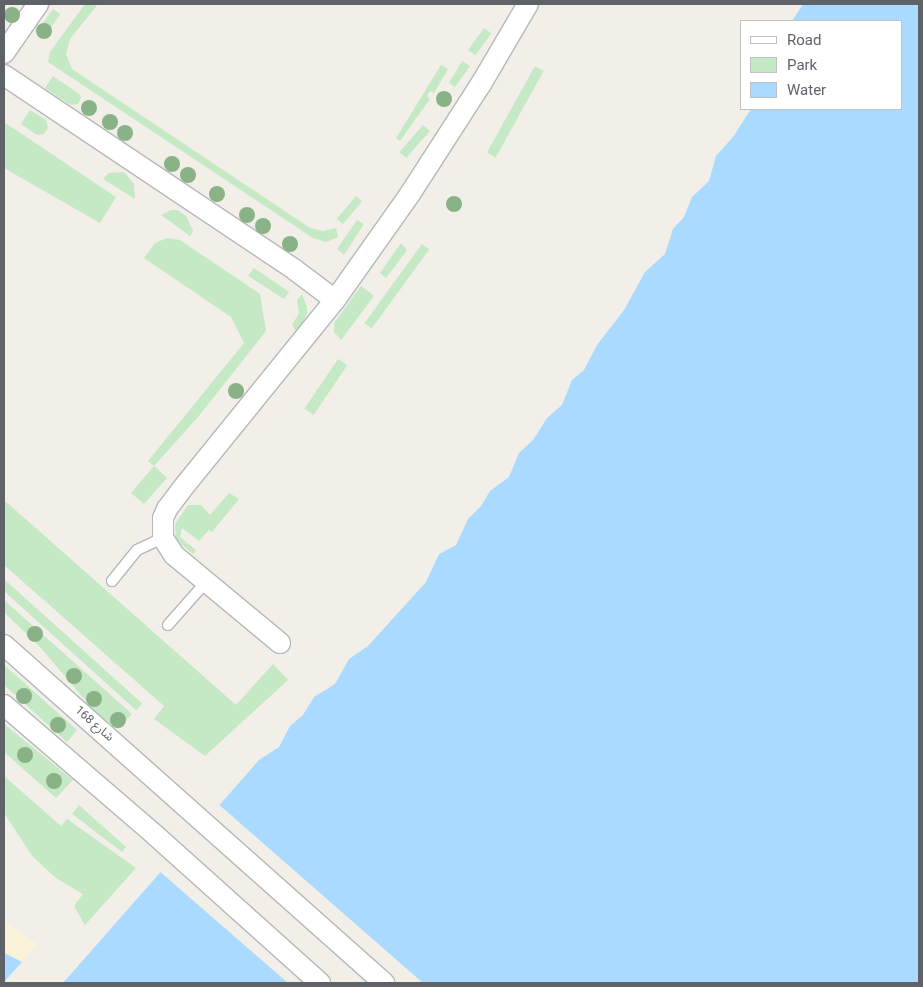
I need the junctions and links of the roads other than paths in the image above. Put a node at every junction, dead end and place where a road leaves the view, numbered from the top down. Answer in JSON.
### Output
{"nodes":[{"id":1,"x":38,"y":4,"type":"edge"},
{"id":2,"x":528,"y":4,"type":"edge"},
{"id":3,"x":4,"y":54,"type":"edge"},
{"id":4,"x":4,"y":74,"type":"edge"},
{"id":5,"x":335,"y":300,"type":"junction"},
{"id":6,"x":163,"y":538,"type":"junction"},
{"id":7,"x":112,"y":581,"type":"dead end"},
{"id":8,"x":206,"y":582,"type":"junction"},
{"id":9,"x":168,"y":625,"type":"dead end"},
{"id":10,"x":280,"y":643,"type":"dead end"},
{"id":11,"x":4,"y":645,"type":"edge"},
{"id":12,"x":4,"y":705,"type":"edge"},
{"id":13,"x":320,"y":983,"type":"edge"},
{"id":14,"x":384,"y":983,"type":"edge"}],
"edges":[{"from":1,"to":3,"type":"street"},
{"from":2,"to":5,"type":"street"},
{"from":4,"to":5,"type":"street"},
{"from":5,"to":6,"type":"street"},
{"from":6,"to":7,"type":"lane"},
{"from":6,"to":8,"type":"street"},
{"from":8,"to":9,"type":"lane"},
{"from":8,"to":10,"type":"street"},
{"from":11,"to":14,"type":"street","name":"شارع 168"},
{"from":12,"to":13,"type":"street"}]}
